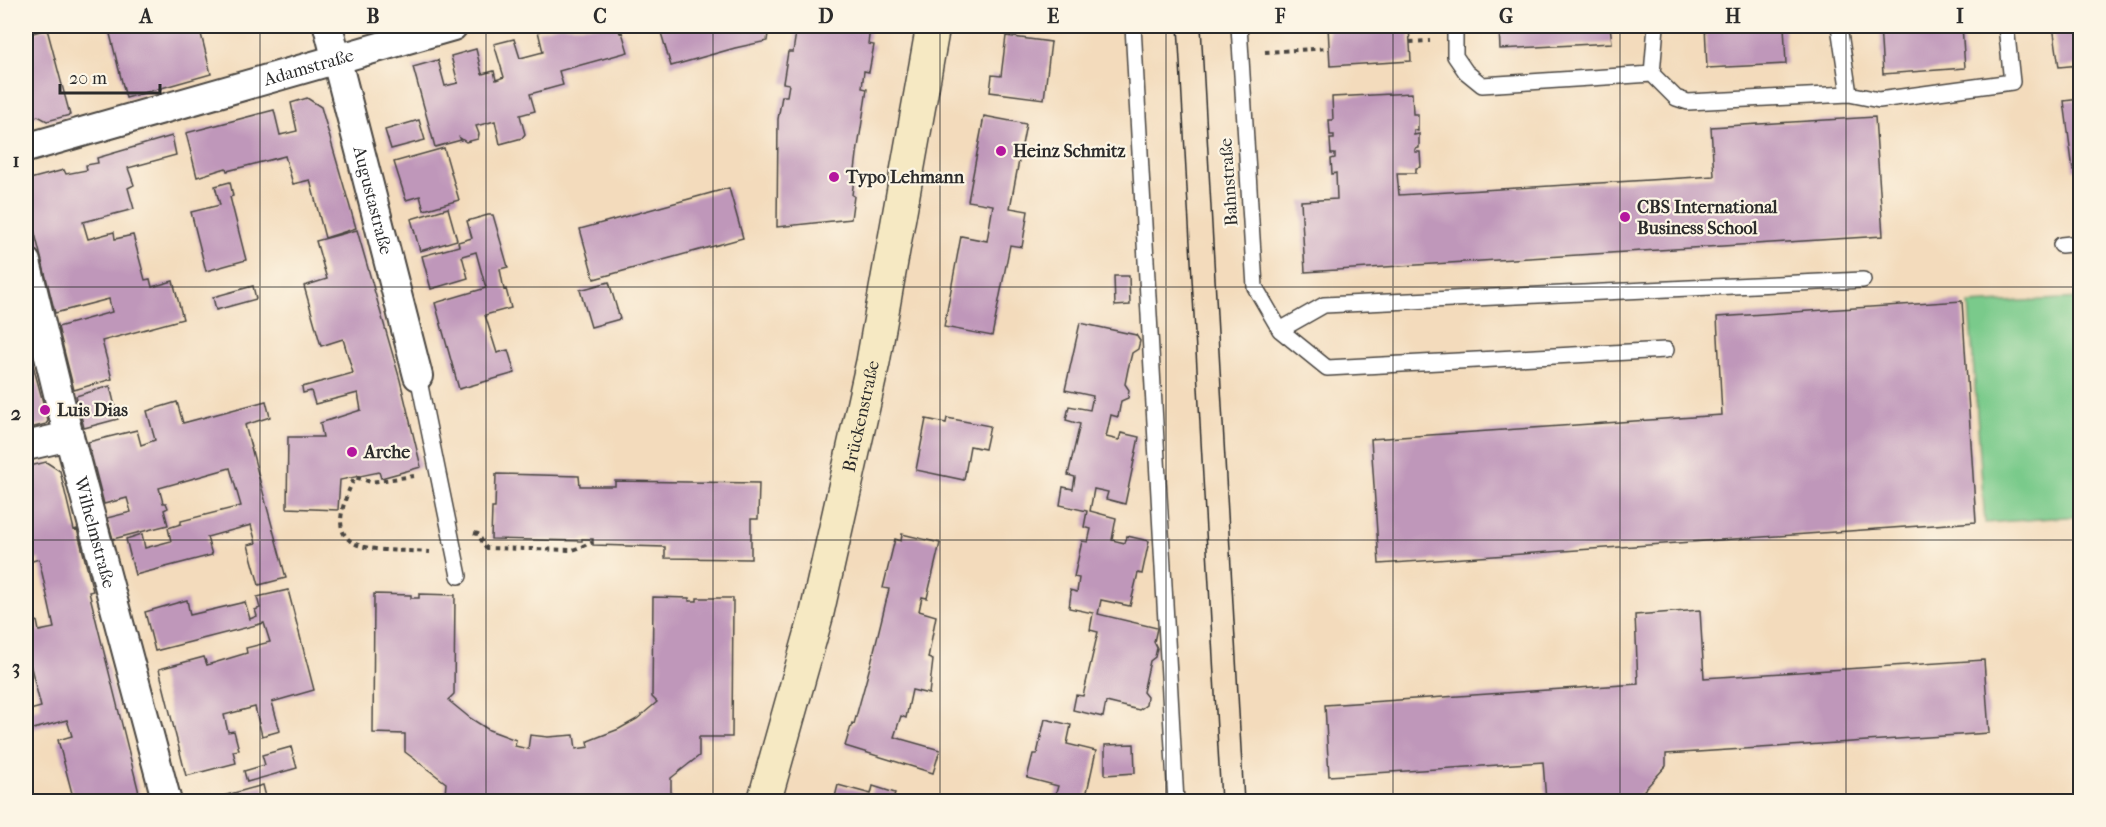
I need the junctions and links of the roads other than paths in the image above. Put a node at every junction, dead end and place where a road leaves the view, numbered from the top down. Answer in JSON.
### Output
{"nodes":[{"id":1,"x":328,"y":26,"type":"edge"},
{"id":2,"x":453,"y":26,"type":"edge"},
{"id":3,"x":933,"y":26,"type":"edge"},
{"id":4,"x":1133,"y":26,"type":"edge"},
{"id":5,"x":1239,"y":26,"type":"edge"},
{"id":6,"x":1455,"y":26,"type":"edge"},
{"id":7,"x":1656,"y":26,"type":"edge"},
{"id":8,"x":1839,"y":26,"type":"edge"},
{"id":9,"x":2006,"y":26,"type":"edge"},
{"id":10,"x":338,"y":59,"type":"junction"},
{"id":11,"x":1652,"y":74,"type":"junction"},
{"id":12,"x":1849,"y":94,"type":"junction"},
{"id":13,"x":26,"y":148,"type":"edge"},
{"id":14,"x":2080,"y":243,"type":"edge"},
{"id":15,"x":2061,"y":245,"type":"dead end"},
{"id":16,"x":26,"y":262,"type":"edge"},
{"id":17,"x":1863,"y":280,"type":"dead end"},
{"id":18,"x":1280,"y":330,"type":"junction"},
{"id":19,"x":1666,"y":350,"type":"dead end"},
{"id":20,"x":418,"y":375,"type":"joint"},
{"id":21,"x":69,"y":436,"type":"junction"},
{"id":22,"x":26,"y":446,"type":"edge"},
{"id":23,"x":459,"y":576,"type":"dead end"},
{"id":24,"x":166,"y":801,"type":"edge"},
{"id":25,"x":764,"y":801,"type":"edge"},
{"id":26,"x":1176,"y":801,"type":"edge"}],
"edges":[{"from":1,"to":10,"type":"street","name":"Augustastraße"},
{"from":2,"to":10,"type":"street","name":"Adamstraße"},
{"from":3,"to":25,"type":"main road","name":"Brückenstraße"},
{"from":4,"to":26,"type":"lane"},
{"from":5,"to":18,"type":"lane","name":"Bahnstraße"},
{"from":6,"to":11,"type":"lane"},
{"from":7,"to":11,"type":"lane"},
{"from":8,"to":12,"type":"lane"},
{"from":9,"to":12,"type":"lane"},
{"from":10,"to":13,"type":"street","name":"Adamstraße"},
{"from":10,"to":20,"type":"street","name":"Augustastraße"},
{"from":11,"to":12,"type":"lane"},
{"from":14,"to":15,"type":"lane"},
{"from":16,"to":21,"type":"street","name":"Wilhelmstraße"},
{"from":17,"to":18,"type":"lane"},
{"from":18,"to":19,"type":"lane"},
{"from":20,"to":23,"type":"lane"},
{"from":21,"to":22,"type":"street"},
{"from":21,"to":24,"type":"street","name":"Wilhelmstraße"}]}
